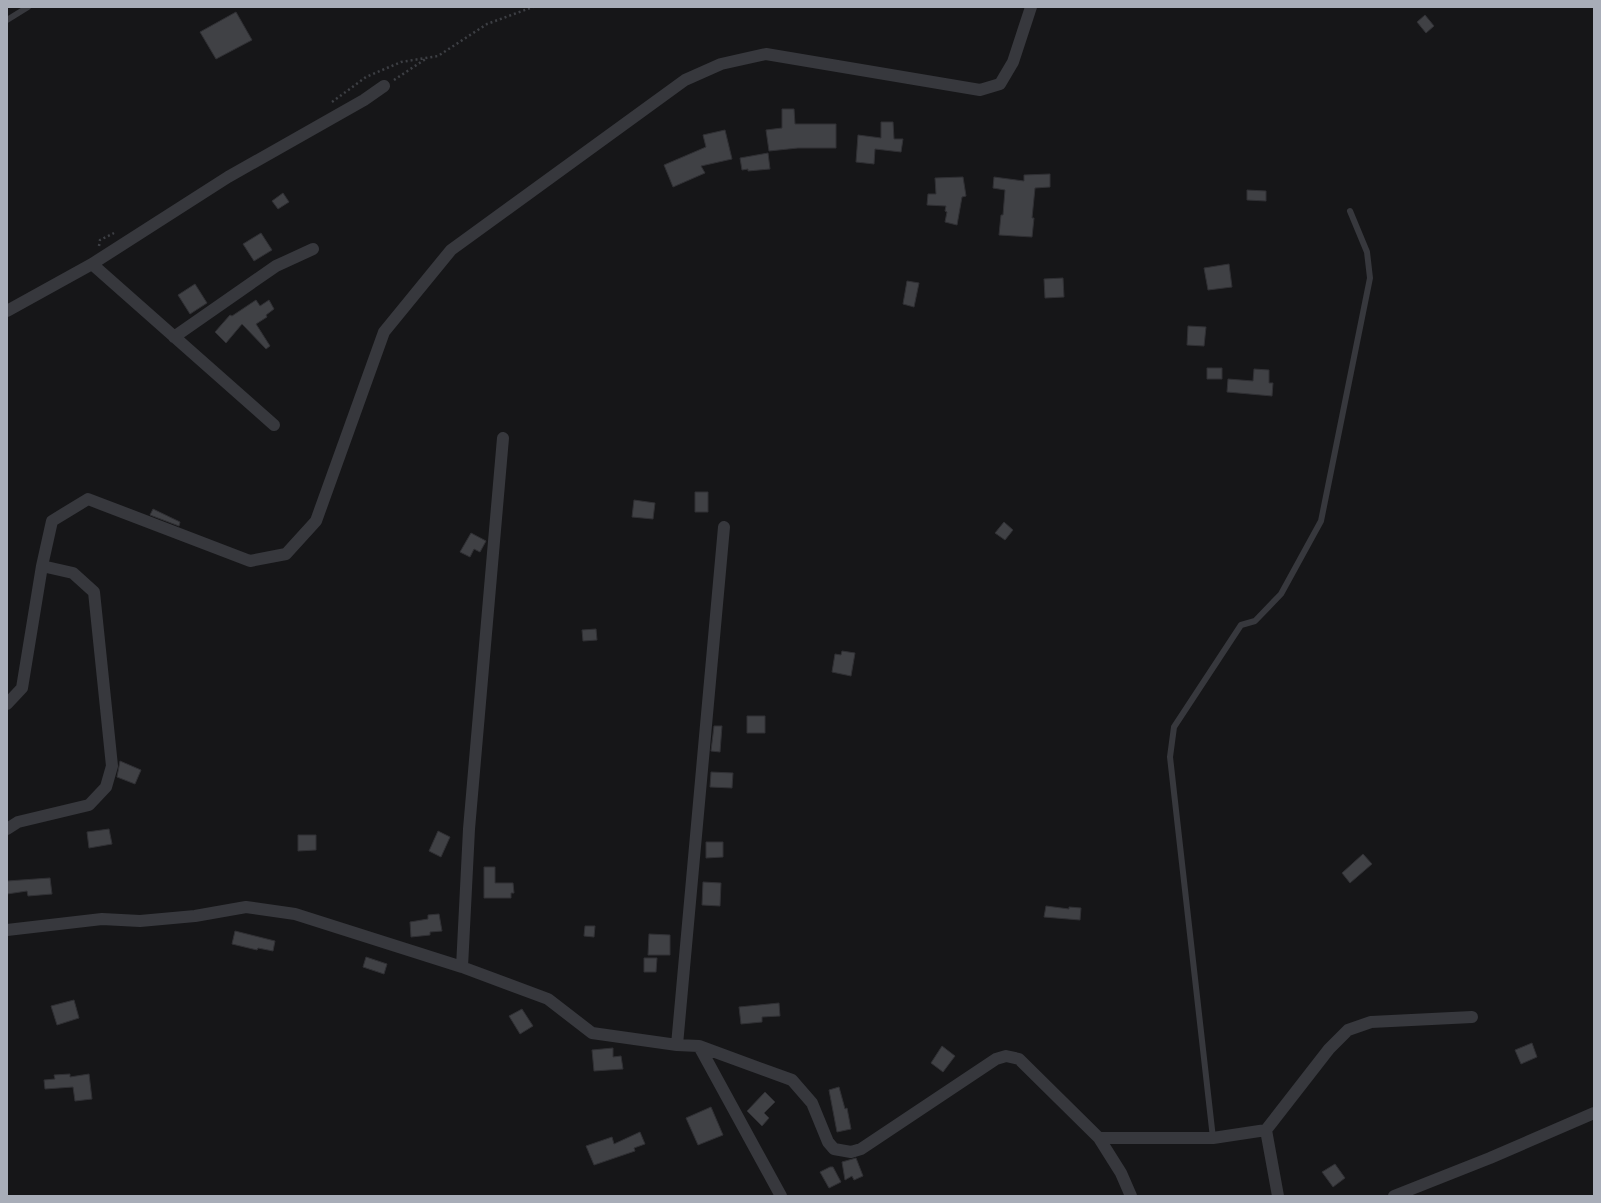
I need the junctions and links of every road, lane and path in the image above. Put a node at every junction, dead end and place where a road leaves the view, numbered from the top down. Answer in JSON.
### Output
{"nodes":[{"id":1,"x":28,"y":7,"type":"edge"},
{"id":2,"x":1031,"y":7,"type":"edge"},
{"id":3,"x":7,"y":20,"type":"edge"},
{"id":4,"x":428,"y":58,"type":"dead end"},
{"id":5,"x":384,"y":86,"type":"joint"},
{"id":6,"x":1350,"y":211,"type":"dead end"},
{"id":7,"x":313,"y":248,"type":"dead end"},
{"id":8,"x":92,"y":264,"type":"junction"},
{"id":9,"x":7,"y":311,"type":"edge"},
{"id":10,"x":174,"y":336,"type":"junction"},
{"id":11,"x":274,"y":425,"type":"dead end"},
{"id":12,"x":503,"y":438,"type":"dead end"},
{"id":13,"x":724,"y":527,"type":"dead end"},
{"id":14,"x":42,"y":566,"type":"junction"},
{"id":15,"x":7,"y":704,"type":"edge"},
{"id":16,"x":7,"y":829,"type":"edge"},
{"id":17,"x":7,"y":930,"type":"edge"},
{"id":18,"x":462,"y":967,"type":"junction"},
{"id":19,"x":1472,"y":1017,"type":"dead end"},
{"id":20,"x":677,"y":1045,"type":"junction"},
{"id":21,"x":699,"y":1046,"type":"junction"},
{"id":22,"x":1594,"y":1113,"type":"edge"},
{"id":23,"x":1266,"y":1130,"type":"junction"},
{"id":24,"x":1099,"y":1138,"type":"junction"},
{"id":25,"x":1213,"y":1138,"type":"junction"},
{"id":26,"x":781,"y":1196,"type":"edge"},
{"id":27,"x":1131,"y":1196,"type":"edge"},
{"id":28,"x":1278,"y":1196,"type":"edge"},
{"id":29,"x":1394,"y":1196,"type":"edge"}],
"edges":[{"from":1,"to":3,"type":"lane"},
{"from":2,"to":14,"type":"street"},
{"from":4,"to":5,"type":"path"},
{"from":5,"to":8,"type":"street"},
{"from":6,"to":25,"type":"lane"},
{"from":7,"to":10,"type":"street"},
{"from":8,"to":9,"type":"street"},
{"from":8,"to":10,"type":"street"},
{"from":10,"to":11,"type":"street"},
{"from":12,"to":18,"type":"street"},
{"from":13,"to":20,"type":"street"},
{"from":14,"to":15,"type":"street"},
{"from":14,"to":16,"type":"street"},
{"from":17,"to":18,"type":"street"},
{"from":18,"to":20,"type":"street"},
{"from":19,"to":23,"type":"street"},
{"from":20,"to":21,"type":"street"},
{"from":21,"to":24,"type":"street"},
{"from":21,"to":26,"type":"street"},
{"from":22,"to":29,"type":"street"},
{"from":23,"to":25,"type":"street"},
{"from":23,"to":28,"type":"street"},
{"from":24,"to":25,"type":"street"},
{"from":24,"to":27,"type":"street"}]}
